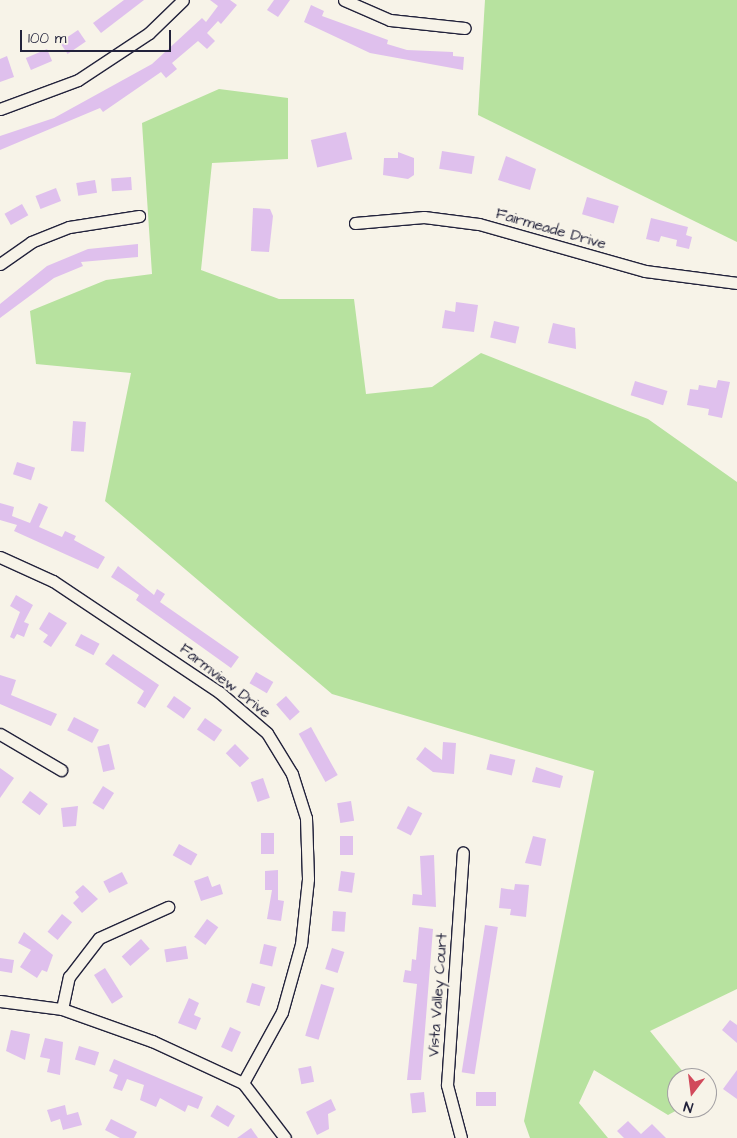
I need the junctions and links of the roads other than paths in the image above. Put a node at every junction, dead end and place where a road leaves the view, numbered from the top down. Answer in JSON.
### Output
{"nodes":[{"id":1,"x":183,"y":0,"type":"edge"},
{"id":2,"x":344,"y":0,"type":"edge"},
{"id":3,"x":465,"y":28,"type":"dead end"},
{"id":4,"x":0,"y":109,"type":"edge"},
{"id":5,"x":139,"y":216,"type":"dead end"},
{"id":6,"x":355,"y":223,"type":"dead end"},
{"id":7,"x":0,"y":264,"type":"edge"},
{"id":8,"x":737,"y":283,"type":"edge"},
{"id":9,"x":0,"y":556,"type":"edge"},
{"id":10,"x":0,"y":734,"type":"edge"},
{"id":11,"x":61,"y":770,"type":"dead end"},
{"id":12,"x":463,"y":853,"type":"dead end"},
{"id":13,"x":168,"y":907,"type":"dead end"},
{"id":14,"x":0,"y":1001,"type":"edge"},
{"id":15,"x":62,"y":1009,"type":"junction"},
{"id":16,"x":243,"y":1083,"type":"junction"},
{"id":17,"x":285,"y":1138,"type":"edge"},
{"id":18,"x":461,"y":1138,"type":"edge"}],
"edges":[{"from":1,"to":4,"type":"street"},
{"from":2,"to":3,"type":"street"},
{"from":5,"to":7,"type":"street"},
{"from":6,"to":8,"type":"street","name":"Fairmeade Drive"},
{"from":9,"to":16,"type":"street","name":"Farmview Drive"},
{"from":10,"to":11,"type":"street"},
{"from":12,"to":18,"type":"street","name":"Vista Valley Court"},
{"from":13,"to":15,"type":"street"},
{"from":14,"to":15,"type":"street"},
{"from":15,"to":16,"type":"street"},
{"from":16,"to":17,"type":"street"}]}
